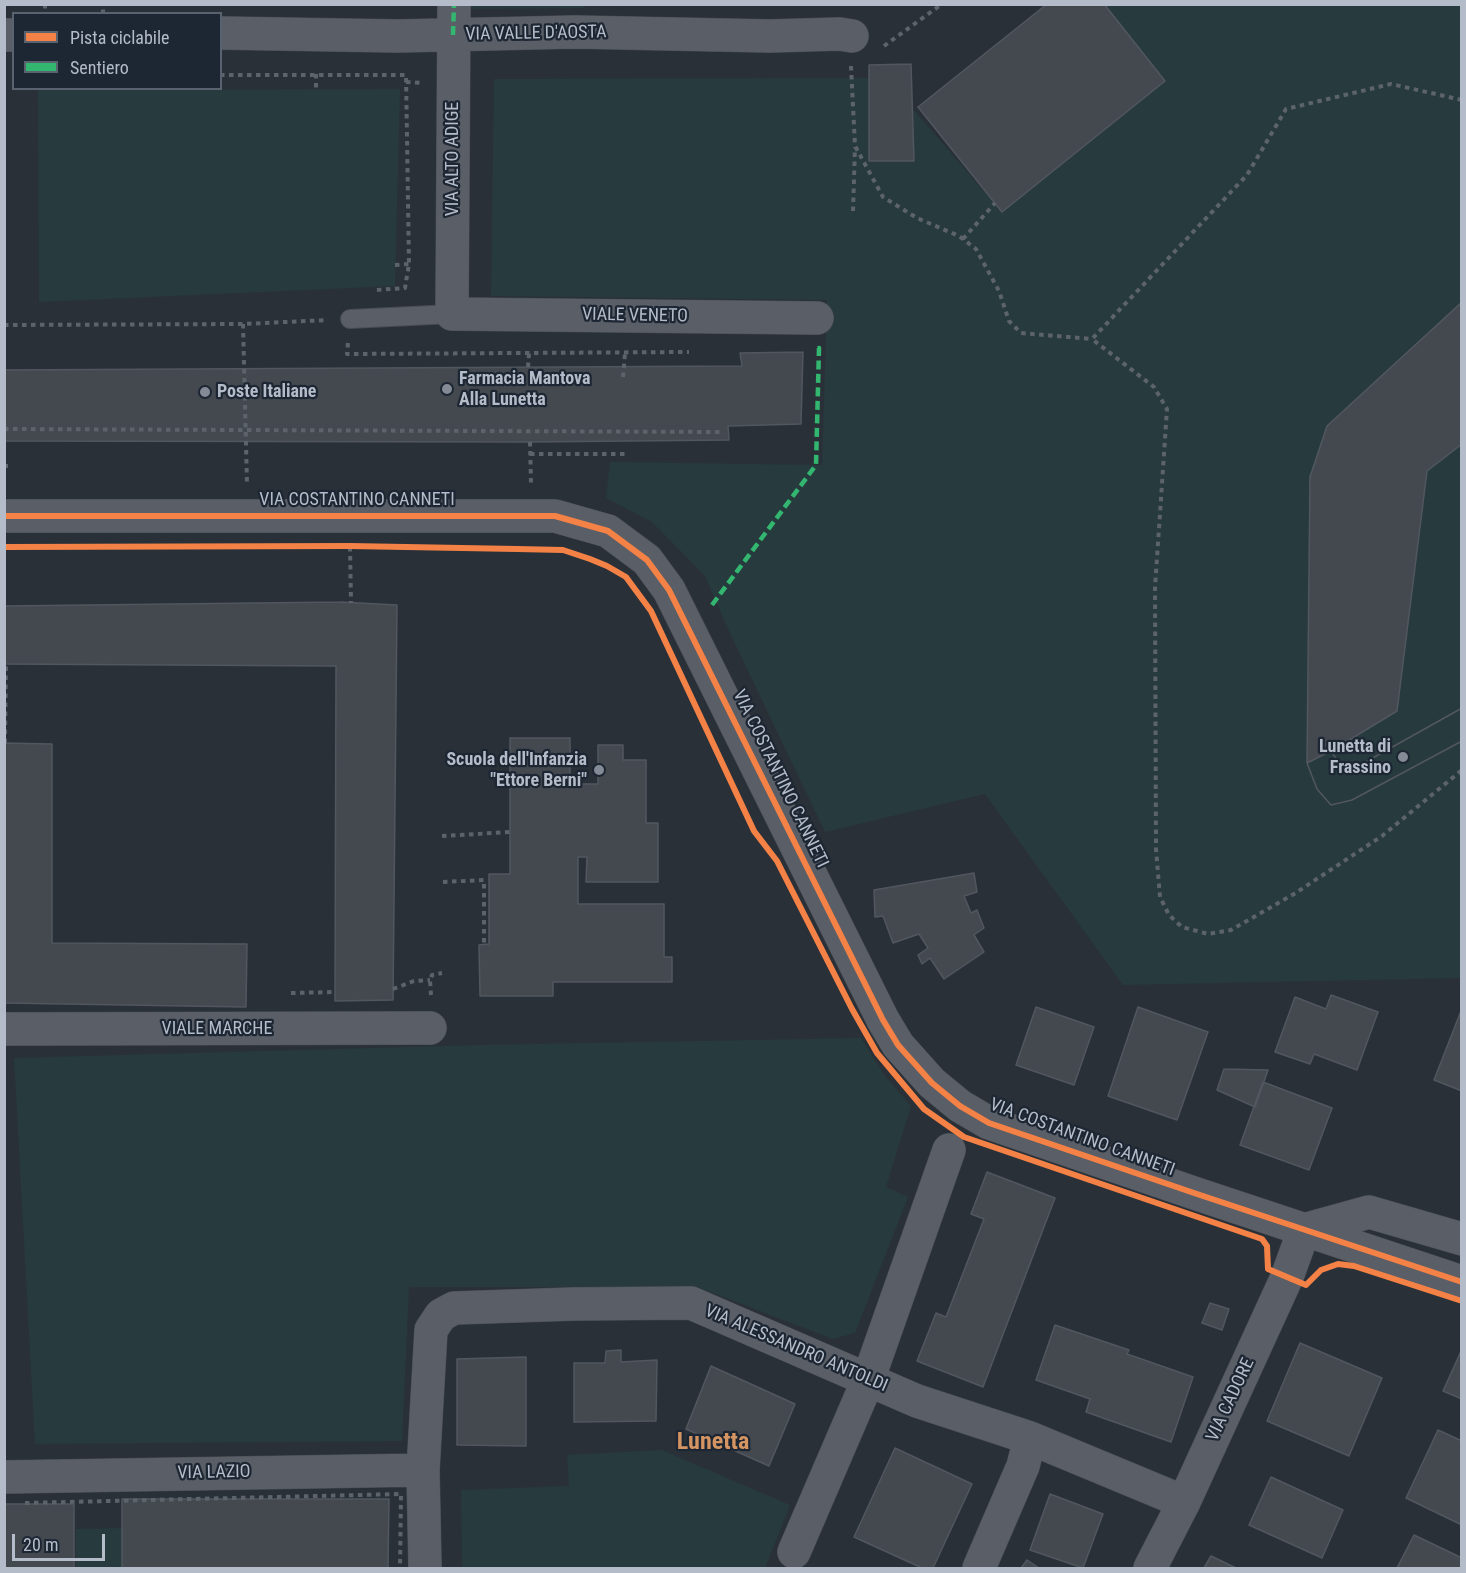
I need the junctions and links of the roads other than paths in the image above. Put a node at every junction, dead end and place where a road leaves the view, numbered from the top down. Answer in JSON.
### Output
{"nodes":[{"id":1,"x":454,"y":20,"type":"edge"},
{"id":2,"x":222,"y":33,"type":"edge"},
{"id":3,"x":857,"y":40,"type":"road end"},
{"id":4,"x":452,"y":314,"type":"junction"},
{"id":5,"x":350,"y":318,"type":"road end"},
{"id":6,"x":817,"y":318,"type":"dead end"},
{"id":7,"x":4,"y":516,"type":"edge"},
{"id":8,"x":4,"y":1029,"type":"edge"},
{"id":9,"x":430,"y":1029,"type":"dead end"},
{"id":10,"x":949,"y":1150,"type":"dead end"},
{"id":11,"x":1304,"y":1230,"type":"junction"},
{"id":12,"x":1461,"y":1239,"type":"edge"},
{"id":13,"x":1461,"y":1282,"type":"edge"},
{"id":14,"x":868,"y":1380,"type":"junction"},
{"id":15,"x":1030,"y":1438,"type":"junction"},
{"id":16,"x":423,"y":1470,"type":"junction"},
{"id":17,"x":4,"y":1477,"type":"edge"},
{"id":18,"x":1184,"y":1502,"type":"junction"},
{"id":19,"x":794,"y":1552,"type":"dead end"},
{"id":20,"x":424,"y":1569,"type":"edge"},
{"id":21,"x":978,"y":1569,"type":"edge"},
{"id":22,"x":1150,"y":1569,"type":"edge"}],
"edges":[{"from":1,"to":2,"type":"street","name":"VIA VALLE D'AOSTA"},
{"from":1,"to":3,"type":"street","name":"VIA VALLE D'AOSTA"},
{"from":1,"to":4,"type":"street","name":"VIA ALTO ADIGE"},
{"from":4,"to":5,"type":"lane"},
{"from":4,"to":6,"type":"street","name":"VIALE VENETO"},
{"from":7,"to":11,"type":"street","name":"VIA COSTANTINO CANNETI"},
{"from":8,"to":9,"type":"street","name":"VIALE MARCHE"},
{"from":10,"to":14,"type":"street"},
{"from":11,"to":12,"type":"street"},
{"from":11,"to":13,"type":"street","name":"VIA COSTANTINO CANNETI"},
{"from":11,"to":18,"type":"street","name":"VIA CADORE"},
{"from":14,"to":15,"type":"street","name":"VIA ALESSANDRO ANTOLDI"},
{"from":14,"to":16,"type":"street","name":"VIA ALESSANDRO ANTOLDI"},
{"from":14,"to":19,"type":"street"},
{"from":15,"to":18,"type":"street","name":"VIA ALESSANDRO ANTOLDI"},
{"from":15,"to":21,"type":"street"},
{"from":16,"to":17,"type":"street","name":"VIA LAZIO"},
{"from":16,"to":20,"type":"street","name":"VIA ALESSANDRO ANTOLDI"},
{"from":18,"to":22,"type":"street","name":"VIA CADORE"}]}
